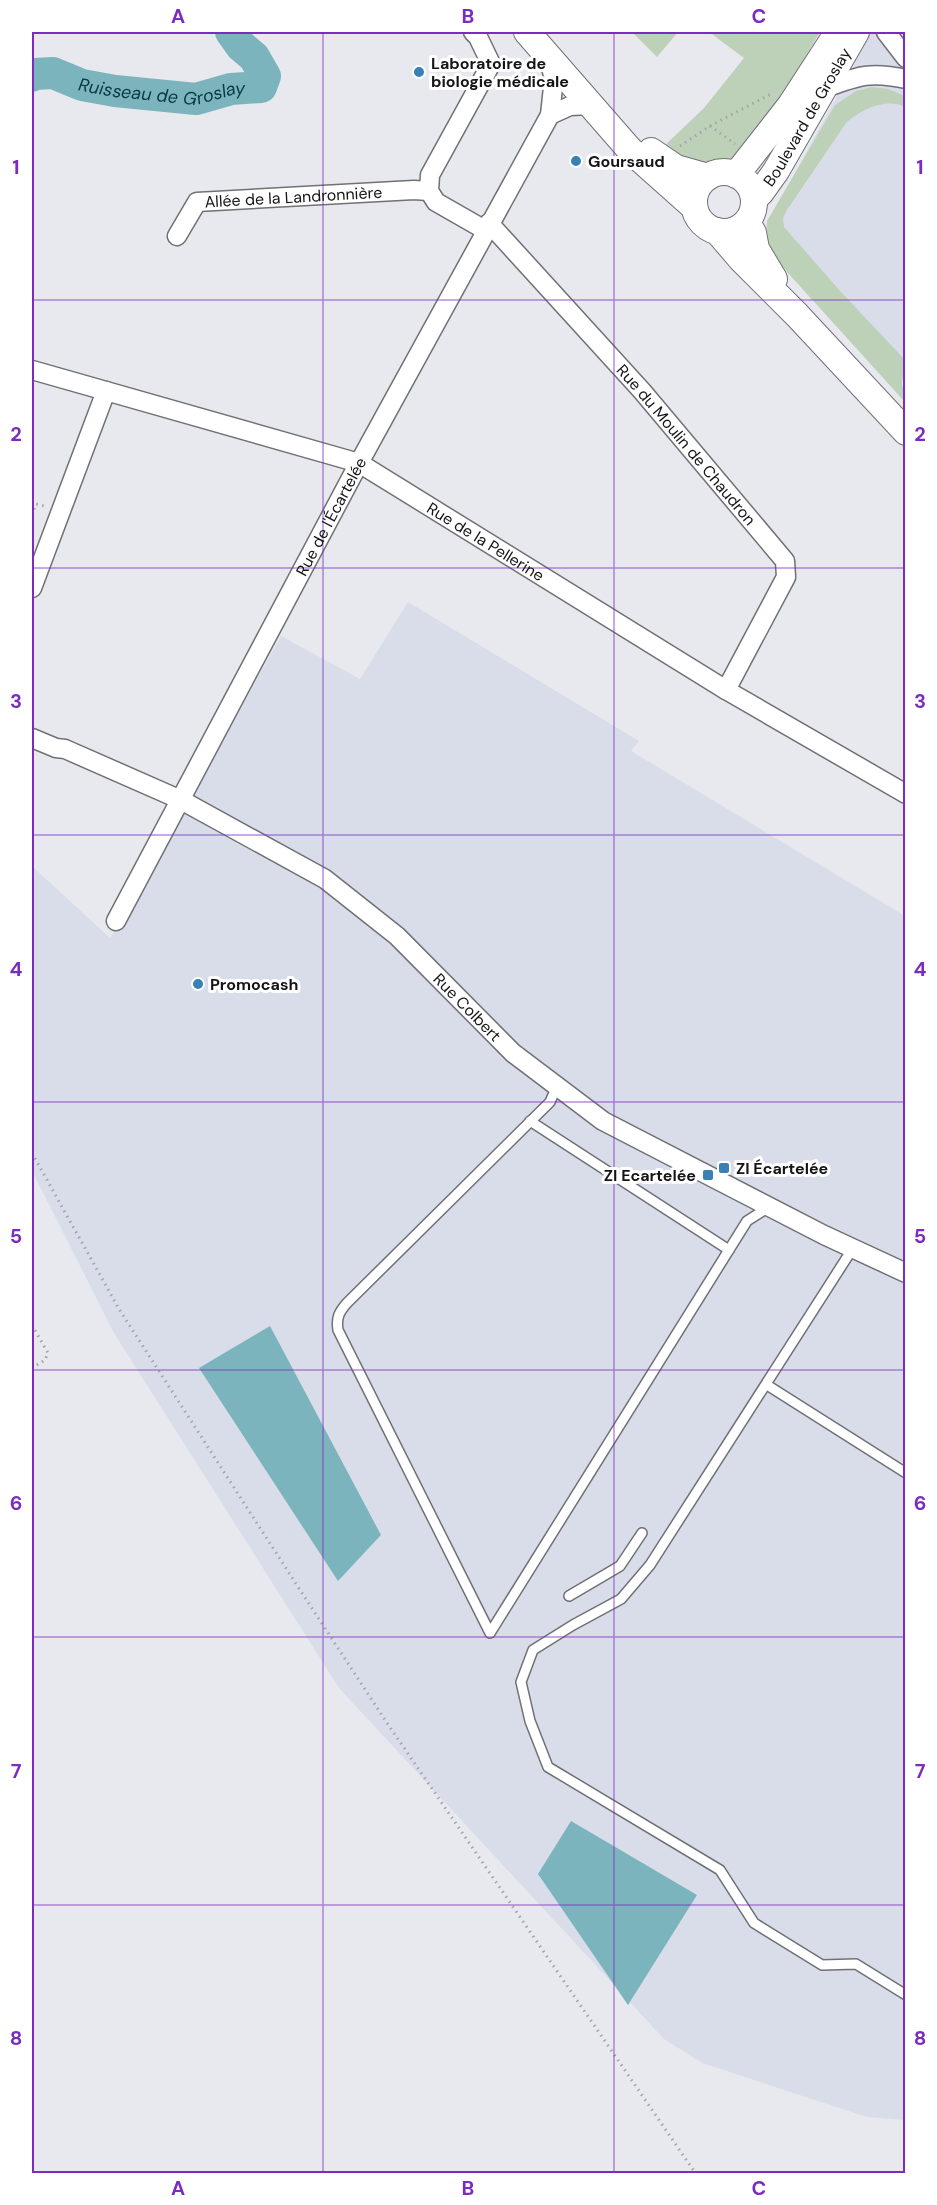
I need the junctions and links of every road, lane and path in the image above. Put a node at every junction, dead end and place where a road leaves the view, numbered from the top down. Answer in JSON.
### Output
{"nodes":[{"id":1,"x":473,"y":32,"type":"edge"},
{"id":2,"x":527,"y":32,"type":"edge"},
{"id":3,"x":838,"y":32,"type":"edge"},
{"id":4,"x":856,"y":32,"type":"edge"},
{"id":5,"x":886,"y":32,"type":"edge"},
{"id":6,"x":543,"y":43,"type":"edge"},
{"id":7,"x":906,"y":58,"type":"edge"},
{"id":8,"x":906,"y":79,"type":"edge"},
{"id":9,"x":825,"y":88,"type":"junction"},
{"id":10,"x":780,"y":90,"type":"dead end"},
{"id":11,"x":592,"y":105,"type":"junction"},
{"id":12,"x":550,"y":115,"type":"junction"},
{"id":13,"x":676,"y":168,"type":"junction"},
{"id":14,"x":736,"y":175,"type":"junction"},
{"id":15,"x":708,"y":177,"type":"junction"},
{"id":16,"x":429,"y":191,"type":"junction"},
{"id":17,"x":694,"y":207,"type":"junction"},
{"id":18,"x":750,"y":210,"type":"junction"},
{"id":19,"x":487,"y":226,"type":"junction"},
{"id":20,"x":717,"y":231,"type":"junction"},
{"id":21,"x":177,"y":236,"type":"dead end"},
{"id":22,"x":797,"y":315,"type":"junction"},
{"id":23,"x":32,"y":370,"type":"edge"},
{"id":24,"x":106,"y":390,"type":"junction"},
{"id":25,"x":904,"y":427,"type":"edge"},
{"id":26,"x":359,"y":463,"type":"junction"},
{"id":27,"x":32,"y":588,"type":"edge"},
{"id":28,"x":726,"y":690,"type":"junction"},
{"id":29,"x":32,"y":738,"type":"edge"},
{"id":30,"x":906,"y":794,"type":"edge"},
{"id":31,"x":181,"y":800,"type":"junction"},
{"id":32,"x":116,"y":921,"type":"dead end"},
{"id":33,"x":557,"y":1086,"type":"junction"},
{"id":34,"x":530,"y":1120,"type":"junction"},
{"id":35,"x":32,"y":1153,"type":"edge"},
{"id":36,"x":769,"y":1207,"type":"junction"},
{"id":37,"x":853,"y":1248,"type":"junction"},
{"id":38,"x":729,"y":1250,"type":"junction"},
{"id":39,"x":906,"y":1273,"type":"edge"},
{"id":40,"x":32,"y":1325,"type":"edge"},
{"id":41,"x":32,"y":1368,"type":"edge"},
{"id":42,"x":767,"y":1385,"type":"junction"},
{"id":43,"x":906,"y":1473,"type":"edge"},
{"id":44,"x":642,"y":1533,"type":"dead end"},
{"id":45,"x":569,"y":1596,"type":"dead end"},
{"id":46,"x":906,"y":1995,"type":"edge"},
{"id":47,"x":696,"y":2174,"type":"edge"}],
"edges":[{"from":1,"to":16,"type":"street"},
{"from":2,"to":6,"type":"main road"},
{"from":3,"to":14,"type":"main road","name":"Boulevard de Groslay"},
{"from":4,"to":9,"type":"main road","name":"Boulevard de Groslay"},
{"from":5,"to":7,"type":"street"},
{"from":6,"to":11,"type":"main road"},
{"from":6,"to":12,"type":"street","name":"Rue de l'Écartelée"},
{"from":6,"to":13,"type":"main road"},
{"from":8,"to":9,"type":"street"},
{"from":9,"to":18,"type":"main road","name":"Boulevard de Groslay"},
{"from":10,"to":13,"type":"path"},
{"from":11,"to":12,"type":"street"},
{"from":11,"to":17,"type":"main road"},
{"from":12,"to":19,"type":"street","name":"Rue de l'Écartelée"},
{"from":13,"to":15,"type":"main road"},
{"from":14,"to":15,"type":"main road"},
{"from":14,"to":18,"type":"main road"},
{"from":15,"to":17,"type":"main road"},
{"from":16,"to":19,"type":"street","name":"Rue du Moulin de Chaudron"},
{"from":16,"to":21,"type":"street","name":"Allée de la Landronnière"},
{"from":17,"to":20,"type":"main road"},
{"from":18,"to":20,"type":"main road"},
{"from":18,"to":22,"type":"main road"},
{"from":19,"to":26,"type":"street","name":"Rue de l'Écartelée"},
{"from":19,"to":28,"type":"street","name":"Rue du Moulin de Chaudron"},
{"from":20,"to":22,"type":"main road"},
{"from":22,"to":25,"type":"main road"},
{"from":23,"to":24,"type":"street","name":"Rue de la Pellerine"},
{"from":24,"to":26,"type":"street","name":"Rue de la Pellerine"},
{"from":24,"to":27,"type":"street"},
{"from":26,"to":28,"type":"street","name":"Rue de la Pellerine"},
{"from":26,"to":31,"type":"street","name":"Rue de l'Écartelée"},
{"from":28,"to":30,"type":"street","name":"Rue de la Pellerine"},
{"from":29,"to":31,"type":"street","name":"Rue Colbert"},
{"from":31,"to":32,"type":"street","name":"Rue de l'Écartelée"},
{"from":31,"to":33,"type":"street","name":"Rue Colbert"},
{"from":33,"to":34,"type":"lane"},
{"from":33,"to":36,"type":"street","name":"Rue Colbert"},
{"from":34,"to":38,"type":"lane"},
{"from":34,"to":38,"type":"lane"},
{"from":35,"to":47,"type":"path"},
{"from":36,"to":37,"type":"street","name":"Rue Colbert"},
{"from":36,"to":38,"type":"lane"},
{"from":37,"to":39,"type":"street","name":"Rue Colbert"},
{"from":37,"to":42,"type":"lane"},
{"from":40,"to":41,"type":"path"},
{"from":42,"to":43,"type":"lane"},
{"from":42,"to":46,"type":"lane"},
{"from":44,"to":45,"type":"lane"}]}
